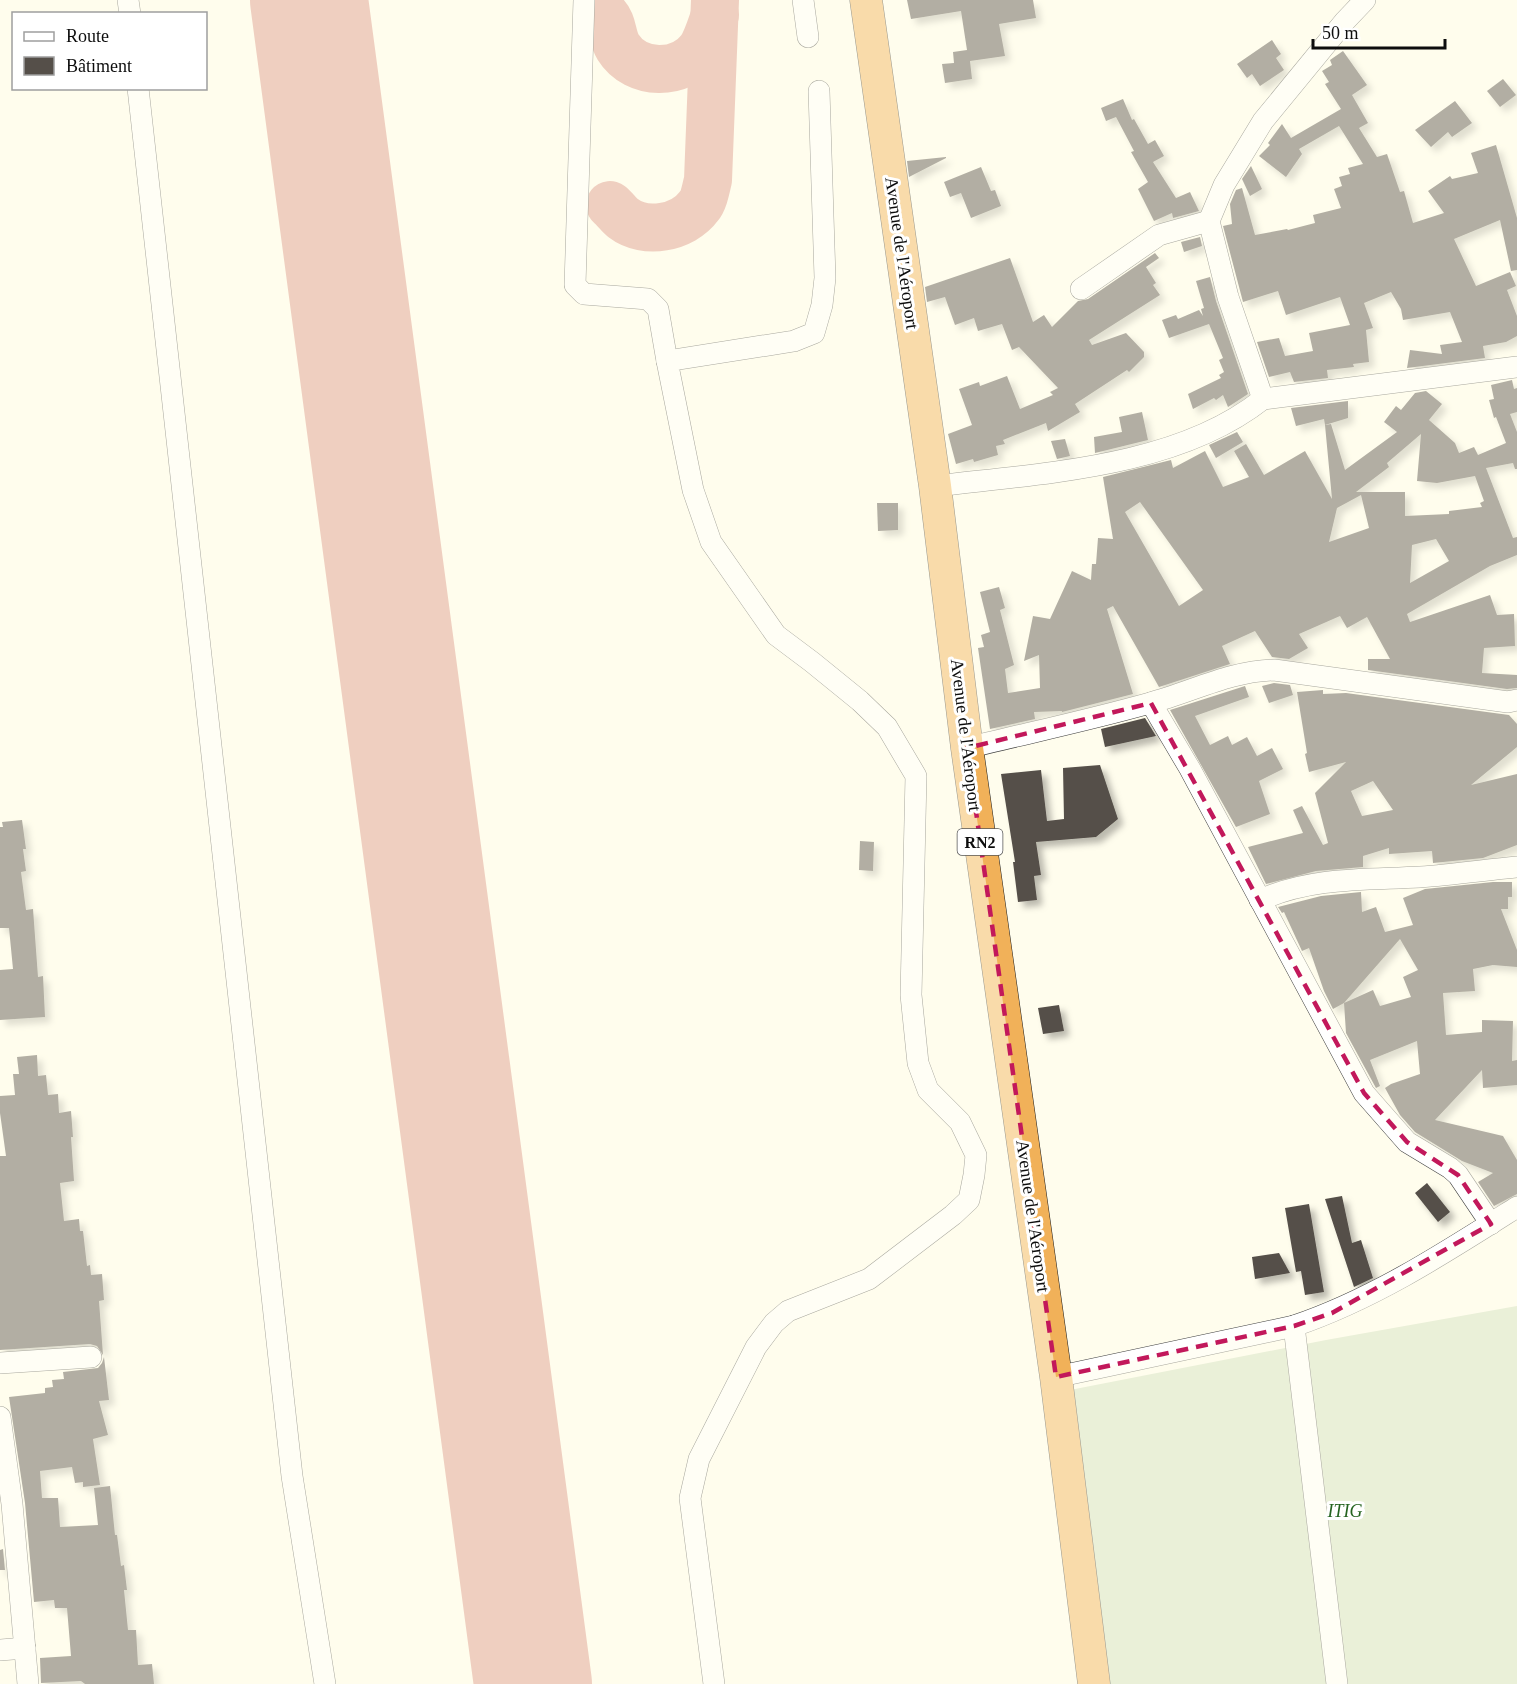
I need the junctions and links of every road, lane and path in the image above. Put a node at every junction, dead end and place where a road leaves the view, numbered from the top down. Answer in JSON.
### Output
{"nodes":[{"id":1,"x":584,"y":0,"type":"edge"},
{"id":2,"x":803,"y":0,"type":"edge"},
{"id":3,"x":866,"y":0,"type":"edge"},
{"id":4,"x":1365,"y":0,"type":"edge"},
{"id":5,"x":808,"y":37,"type":"dead end"},
{"id":6,"x":138,"y":90,"type":"edge"},
{"id":7,"x":819,"y":91,"type":"dead end"},
{"id":8,"x":1209,"y":221,"type":"junction"},
{"id":9,"x":1081,"y":289,"type":"dead end"},
{"id":10,"x":668,"y":361,"type":"junction"},
{"id":11,"x":1517,"y":367,"type":"edge"},
{"id":12,"x":1263,"y":399,"type":"junction"},
{"id":13,"x":935,"y":486,"type":"junction"},
{"id":14,"x":1151,"y":703,"type":"junction"},
{"id":15,"x":1514,"y":705,"type":"edge"},
{"id":16,"x":967,"y":748,"type":"junction"},
{"id":17,"x":1517,"y":867,"type":"edge"},
{"id":18,"x":1260,"y":900,"type":"junction"},
{"id":19,"x":1517,"y":1207,"type":"edge"},
{"id":20,"x":1491,"y":1224,"type":"junction"},
{"id":21,"x":1294,"y":1326,"type":"junction"},
{"id":22,"x":91,"y":1357,"type":"dead end"},
{"id":23,"x":0,"y":1363,"type":"edge"},
{"id":24,"x":1056,"y":1377,"type":"junction"},
{"id":25,"x":0,"y":1417,"type":"edge"},
{"id":26,"x":6,"y":1505,"type":"edge"},
{"id":27,"x":25,"y":1648,"type":"junction"},
{"id":28,"x":0,"y":1650,"type":"edge"},
{"id":29,"x":28,"y":1684,"type":"edge"},
{"id":30,"x":325,"y":1684,"type":"edge"},
{"id":31,"x":714,"y":1684,"type":"edge"},
{"id":32,"x":1094,"y":1684,"type":"edge"},
{"id":33,"x":1338,"y":1684,"type":"edge"}],
"edges":[{"from":1,"to":10,"type":"street"},
{"from":2,"to":5,"type":"street"},
{"from":3,"to":13,"type":"highway","name":"Avenue de l'Aéroport","number":"RN2"},
{"from":4,"to":8,"type":"street"},
{"from":6,"to":30,"type":"street"},
{"from":7,"to":10,"type":"street"},
{"from":8,"to":9,"type":"street"},
{"from":8,"to":12,"type":"street"},
{"from":10,"to":31,"type":"street"},
{"from":11,"to":12,"type":"street"},
{"from":12,"to":13,"type":"street"},
{"from":13,"to":16,"type":"highway","name":"Avenue de l'Aéroport","number":"RN2"},
{"from":14,"to":15,"type":"street"},
{"from":14,"to":16,"type":"street"},
{"from":14,"to":18,"type":"street"},
{"from":16,"to":24,"type":"highway","name":"Avenue de l'Aéroport","number":"RN2"},
{"from":17,"to":18,"type":"street"},
{"from":18,"to":20,"type":"street"},
{"from":19,"to":20,"type":"street"},
{"from":20,"to":21,"type":"street"},
{"from":21,"to":24,"type":"street"},
{"from":21,"to":33,"type":"street"},
{"from":22,"to":23,"type":"street"},
{"from":24,"to":32,"type":"highway","name":"Avenue de l'Aéroport","number":"RN2"},
{"from":25,"to":26,"type":"street"},
{"from":26,"to":27,"type":"street"},
{"from":27,"to":28,"type":"street"},
{"from":27,"to":29,"type":"street"}]}
